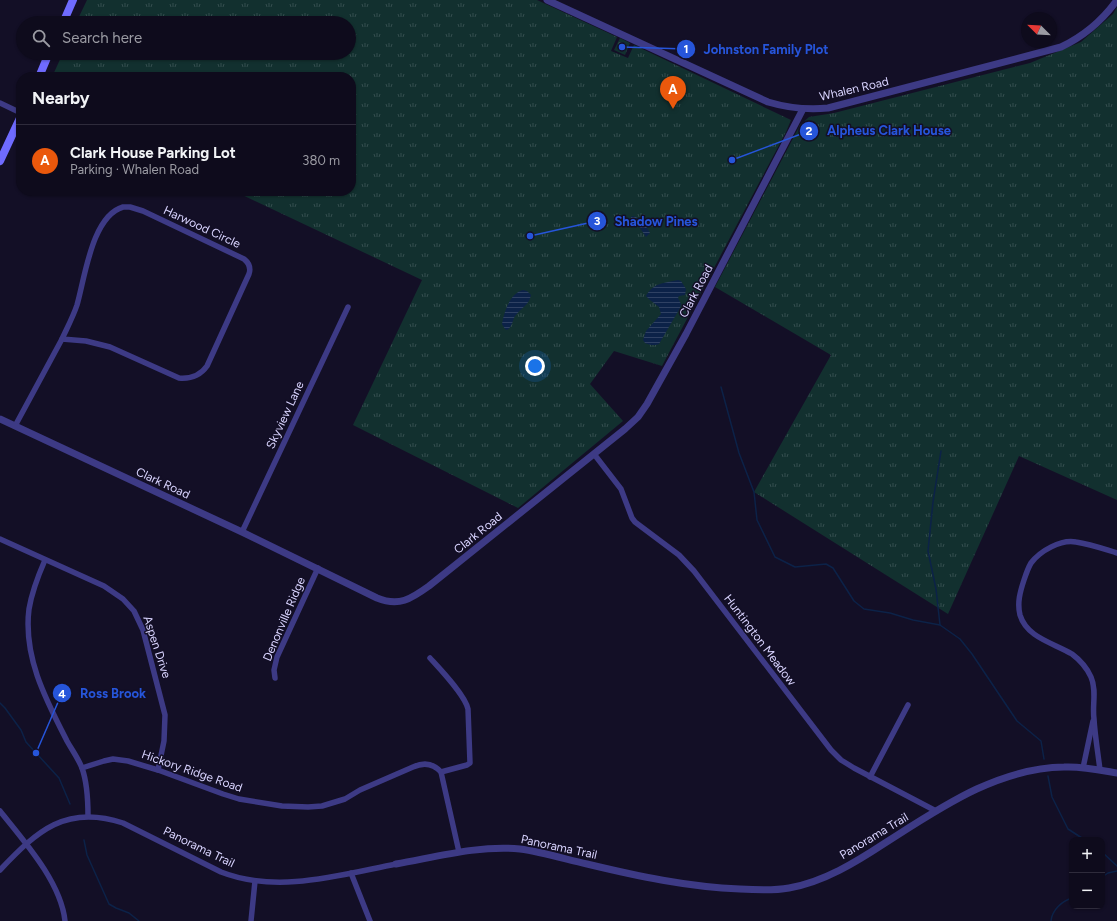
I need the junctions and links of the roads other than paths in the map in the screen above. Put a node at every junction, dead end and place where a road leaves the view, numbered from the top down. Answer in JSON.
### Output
{"nodes":[{"id":1,"x":73,"y":0,"type":"edge"},
{"id":2,"x":547,"y":0,"type":"edge"},
{"id":3,"x":1117,"y":0,"type":"edge"},
{"id":4,"x":66,"y":16,"type":"edge"},
{"id":5,"x":46,"y":60,"type":"edge"},
{"id":6,"x":41,"y":72,"type":"edge"},
{"id":7,"x":0,"y":103,"type":"edge"},
{"id":8,"x":803,"y":109,"type":"junction"},
{"id":9,"x":16,"y":111,"type":"edge"},
{"id":10,"x":16,"y":127,"type":"edge"},
{"id":11,"x":0,"y":161,"type":"edge"},
{"id":12,"x":348,"y":307,"type":"dead end"},
{"id":13,"x":62,"y":339,"type":"junction"},
{"id":14,"x":0,"y":419,"type":"edge"},
{"id":15,"x":15,"y":426,"type":"junction"},
{"id":16,"x":594,"y":454,"type":"junction"},
{"id":17,"x":242,"y":532,"type":"junction"},
{"id":18,"x":0,"y":539,"type":"edge"},
{"id":19,"x":1117,"y":553,"type":"edge"},
{"id":20,"x":45,"y":560,"type":"junction"},
{"id":21,"x":318,"y":568,"type":"junction"},
{"id":22,"x":430,"y":658,"type":"dead end"},
{"id":23,"x":275,"y":678,"type":"dead end"},
{"id":24,"x":908,"y":705,"type":"dead end"},
{"id":25,"x":1094,"y":717,"type":"junction"},
{"id":26,"x":82,"y":768,"type":"junction"},
{"id":27,"x":1083,"y":768,"type":"junction"},
{"id":28,"x":158,"y":770,"type":"junction"},
{"id":29,"x":1100,"y":770,"type":"junction"},
{"id":30,"x":441,"y":772,"type":"junction"},
{"id":31,"x":1117,"y":774,"type":"edge"},
{"id":32,"x":870,"y":776,"type":"junction"},
{"id":33,"x":0,"y":811,"type":"edge"},
{"id":34,"x":936,"y":811,"type":"junction"},
{"id":35,"x":88,"y":816,"type":"junction"},
{"id":36,"x":26,"y":844,"type":"junction"},
{"id":37,"x":459,"y":852,"type":"junction"},
{"id":38,"x":396,"y":864,"type":"joint"},
{"id":39,"x":0,"y":870,"type":"edge"},
{"id":40,"x":351,"y":872,"type":"junction"},
{"id":41,"x":255,"y":881,"type":"junction"},
{"id":42,"x":65,"y":921,"type":"edge"},
{"id":43,"x":251,"y":921,"type":"edge"},
{"id":44,"x":370,"y":921,"type":"edge"}],
"edges":[{"from":1,"to":4,"type":"main road"},
{"from":2,"to":8,"type":"street","name":"Whalen Road"},
{"from":3,"to":8,"type":"street","name":"Whalen Road"},
{"from":5,"to":6,"type":"main road"},
{"from":7,"to":9,"type":"street"},
{"from":8,"to":16,"type":"street","name":"Clark Road"},
{"from":10,"to":11,"type":"main road"},
{"from":12,"to":17,"type":"street","name":"Skyview Lane"},
{"from":13,"to":13,"type":"street","name":"Harwood Circle"},
{"from":13,"to":15,"type":"street","name":"Harwood Circle"},
{"from":14,"to":15,"type":"street","name":"Clark Road"},
{"from":15,"to":17,"type":"street","name":"Clark Road"},
{"from":16,"to":21,"type":"street","name":"Clark Road"},
{"from":16,"to":32,"type":"street","name":"Huntington Meadow"},
{"from":17,"to":21,"type":"street","name":"Clark Road"},
{"from":18,"to":20,"type":"street","name":"Aspen Drive"},
{"from":19,"to":25,"type":"street"},
{"from":20,"to":26,"type":"street"},
{"from":20,"to":28,"type":"street","name":"Aspen Drive"},
{"from":21,"to":23,"type":"street","name":"Denonville Ridge"},
{"from":22,"to":30,"type":"street"},
{"from":24,"to":32,"type":"street"},
{"from":25,"to":27,"type":"street"},
{"from":25,"to":29,"type":"street"},
{"from":26,"to":28,"type":"street","name":"Hickory Ridge Road"},
{"from":26,"to":35,"type":"street"},
{"from":27,"to":29,"type":"street","name":"Panorama Trail"},
{"from":27,"to":34,"type":"street","name":"Panorama Trail"},
{"from":28,"to":30,"type":"street","name":"Hickory Ridge Road"},
{"from":29,"to":31,"type":"street","name":"Panorama Trail"},
{"from":30,"to":37,"type":"street"},
{"from":32,"to":34,"type":"street","name":"Huntington Meadow"},
{"from":33,"to":36,"type":"street"},
{"from":34,"to":37,"type":"street","name":"Panorama Trail"},
{"from":35,"to":36,"type":"street","name":"Panorama Trail"},
{"from":35,"to":41,"type":"street","name":"Panorama Trail"},
{"from":36,"to":39,"type":"street","name":"Panorama Trail"},
{"from":36,"to":42,"type":"street"},
{"from":37,"to":38,"type":"street","name":"Panorama Trail"},
{"from":38,"to":40,"type":"street","name":"Panorama Trail"},
{"from":40,"to":41,"type":"street","name":"Panorama Trail"},
{"from":40,"to":44,"type":"street"},
{"from":41,"to":43,"type":"street"}]}
